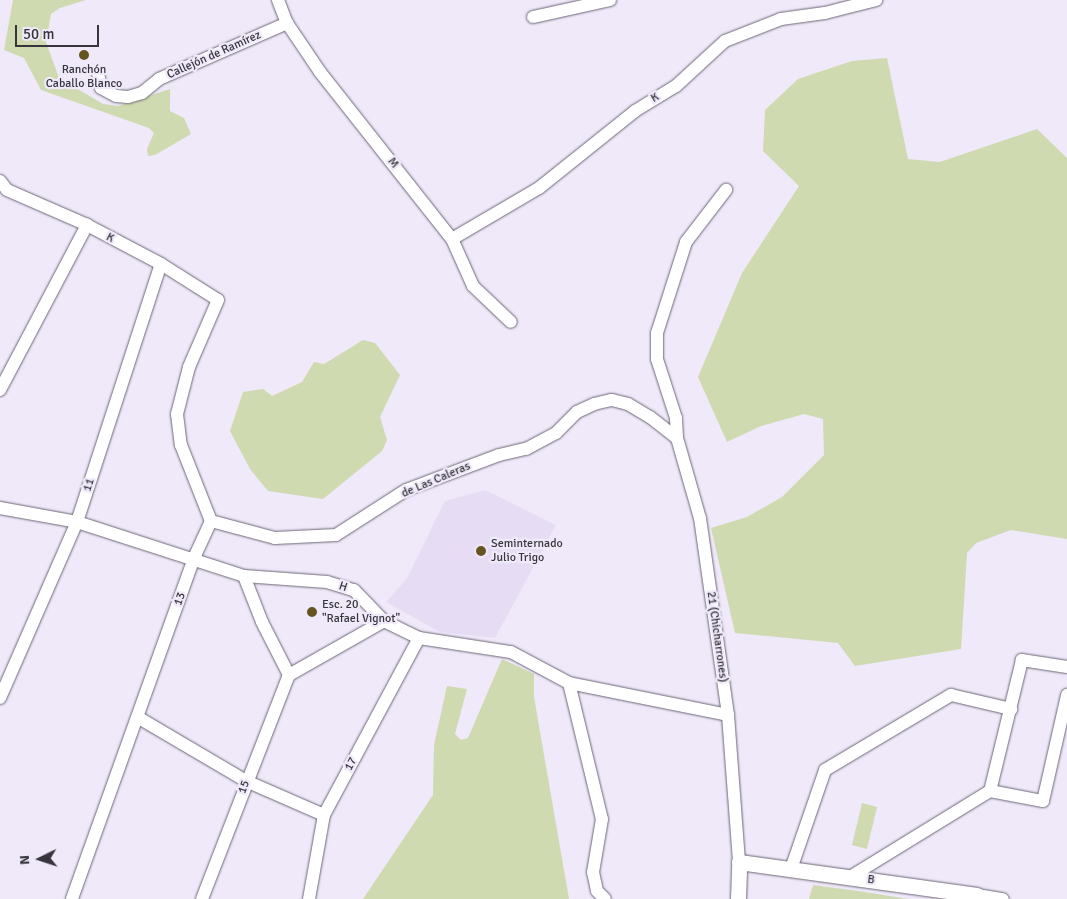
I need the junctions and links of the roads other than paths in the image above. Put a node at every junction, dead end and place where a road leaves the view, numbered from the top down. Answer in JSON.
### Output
{"nodes":[{"id":1,"x":278,"y":0,"type":"edge"},
{"id":2,"x":610,"y":0,"type":"edge"},
{"id":3,"x":876,"y":0,"type":"edge"},
{"id":4,"x":533,"y":17,"type":"dead end"},
{"id":5,"x":287,"y":23,"type":"junction"},
{"id":6,"x":98,"y":73,"type":"dead end"},
{"id":7,"x":2,"y":190,"type":"edge"},
{"id":8,"x":726,"y":190,"type":"dead end"},
{"id":9,"x":88,"y":225,"type":"junction"},
{"id":10,"x":452,"y":240,"type":"junction"},
{"id":11,"x":161,"y":264,"type":"junction"},
{"id":12,"x":511,"y":322,"type":"dead end"},
{"id":13,"x":0,"y":390,"type":"edge"},
{"id":14,"x":677,"y":438,"type":"junction"},
{"id":15,"x":0,"y":508,"type":"edge"},
{"id":16,"x":211,"y":521,"type":"junction"},
{"id":17,"x":78,"y":522,"type":"junction"},
{"id":18,"x":194,"y":558,"type":"junction"},
{"id":19,"x":244,"y":576,"type":"junction"},
{"id":20,"x":384,"y":621,"type":"junction"},
{"id":21,"x":419,"y":638,"type":"junction"},
{"id":22,"x":1067,"y":667,"type":"edge"},
{"id":23,"x":289,"y":675,"type":"junction"},
{"id":24,"x":568,"y":683,"type":"junction"},
{"id":25,"x":1067,"y":695,"type":"edge"},
{"id":26,"x":0,"y":698,"type":"edge"},
{"id":27,"x":1011,"y":709,"type":"junction"},
{"id":28,"x":728,"y":715,"type":"junction"},
{"id":29,"x":139,"y":718,"type":"junction"},
{"id":30,"x":1061,"y":754,"type":"edge"},
{"id":31,"x":246,"y":782,"type":"junction"},
{"id":32,"x":990,"y":791,"type":"junction"},
{"id":33,"x":324,"y":815,"type":"junction"},
{"id":34,"x":739,"y":862,"type":"junction"},
{"id":35,"x":791,"y":869,"type":"junction"},
{"id":36,"x":850,"y":877,"type":"junction"},
{"id":37,"x":978,"y":895,"type":"joint"},
{"id":38,"x":72,"y":899,"type":"edge"},
{"id":39,"x":202,"y":899,"type":"edge"},
{"id":40,"x":309,"y":899,"type":"edge"},
{"id":41,"x":605,"y":899,"type":"edge"},
{"id":42,"x":738,"y":899,"type":"edge"},
{"id":43,"x":1003,"y":899,"type":"edge"}],
"edges":[{"from":1,"to":5,"type":"street","name":"M"},
{"from":2,"to":4,"type":"street"},
{"from":3,"to":10,"type":"street","name":"K"},
{"from":5,"to":6,"type":"street","name":"Callejón de Ramírez"},
{"from":5,"to":10,"type":"street","name":"M"},
{"from":7,"to":9,"type":"street","name":"K"},
{"from":8,"to":14,"type":"street","name":"21 (Chicharrones)"},
{"from":9,"to":11,"type":"street","name":"K"},
{"from":9,"to":13,"type":"street"},
{"from":10,"to":12,"type":"street","name":"M"},
{"from":11,"to":16,"type":"street","name":"K"},
{"from":11,"to":17,"type":"street","name":"11"},
{"from":14,"to":16,"type":"street","name":"de Las Caleras"},
{"from":14,"to":28,"type":"street","name":"21 (Chicharrones)"},
{"from":15,"to":17,"type":"street","name":"H"},
{"from":16,"to":18,"type":"street","name":"13"},
{"from":17,"to":18,"type":"street","name":"H"},
{"from":17,"to":26,"type":"street","name":"11"},
{"from":18,"to":19,"type":"street","name":"H"},
{"from":18,"to":29,"type":"street","name":"13"},
{"from":19,"to":20,"type":"street","name":"H"},
{"from":19,"to":23,"type":"street"},
{"from":20,"to":21,"type":"street","name":"H"},
{"from":20,"to":23,"type":"street"},
{"from":21,"to":24,"type":"street","name":"H"},
{"from":21,"to":33,"type":"street","name":"17"},
{"from":22,"to":27,"type":"street"},
{"from":23,"to":31,"type":"street","name":"15"},
{"from":24,"to":28,"type":"street","name":"H"},
{"from":24,"to":41,"type":"street"},
{"from":25,"to":30,"type":"street"},
{"from":27,"to":32,"type":"street"},
{"from":27,"to":35,"type":"street"},
{"from":28,"to":34,"type":"street","name":"21 (Chicharrones)"},
{"from":29,"to":31,"type":"street"},
{"from":29,"to":38,"type":"street","name":"13"},
{"from":30,"to":32,"type":"street"},
{"from":31,"to":33,"type":"street"},
{"from":31,"to":39,"type":"street","name":"15"},
{"from":32,"to":36,"type":"street"},
{"from":33,"to":40,"type":"street","name":"17"},
{"from":34,"to":35,"type":"street","name":"B"},
{"from":34,"to":42,"type":"street","name":"21 (Chicharrones)"},
{"from":35,"to":36,"type":"street","name":"B"},
{"from":36,"to":37,"type":"street","name":"B"},
{"from":37,"to":43,"type":"street","name":"B"}]}
